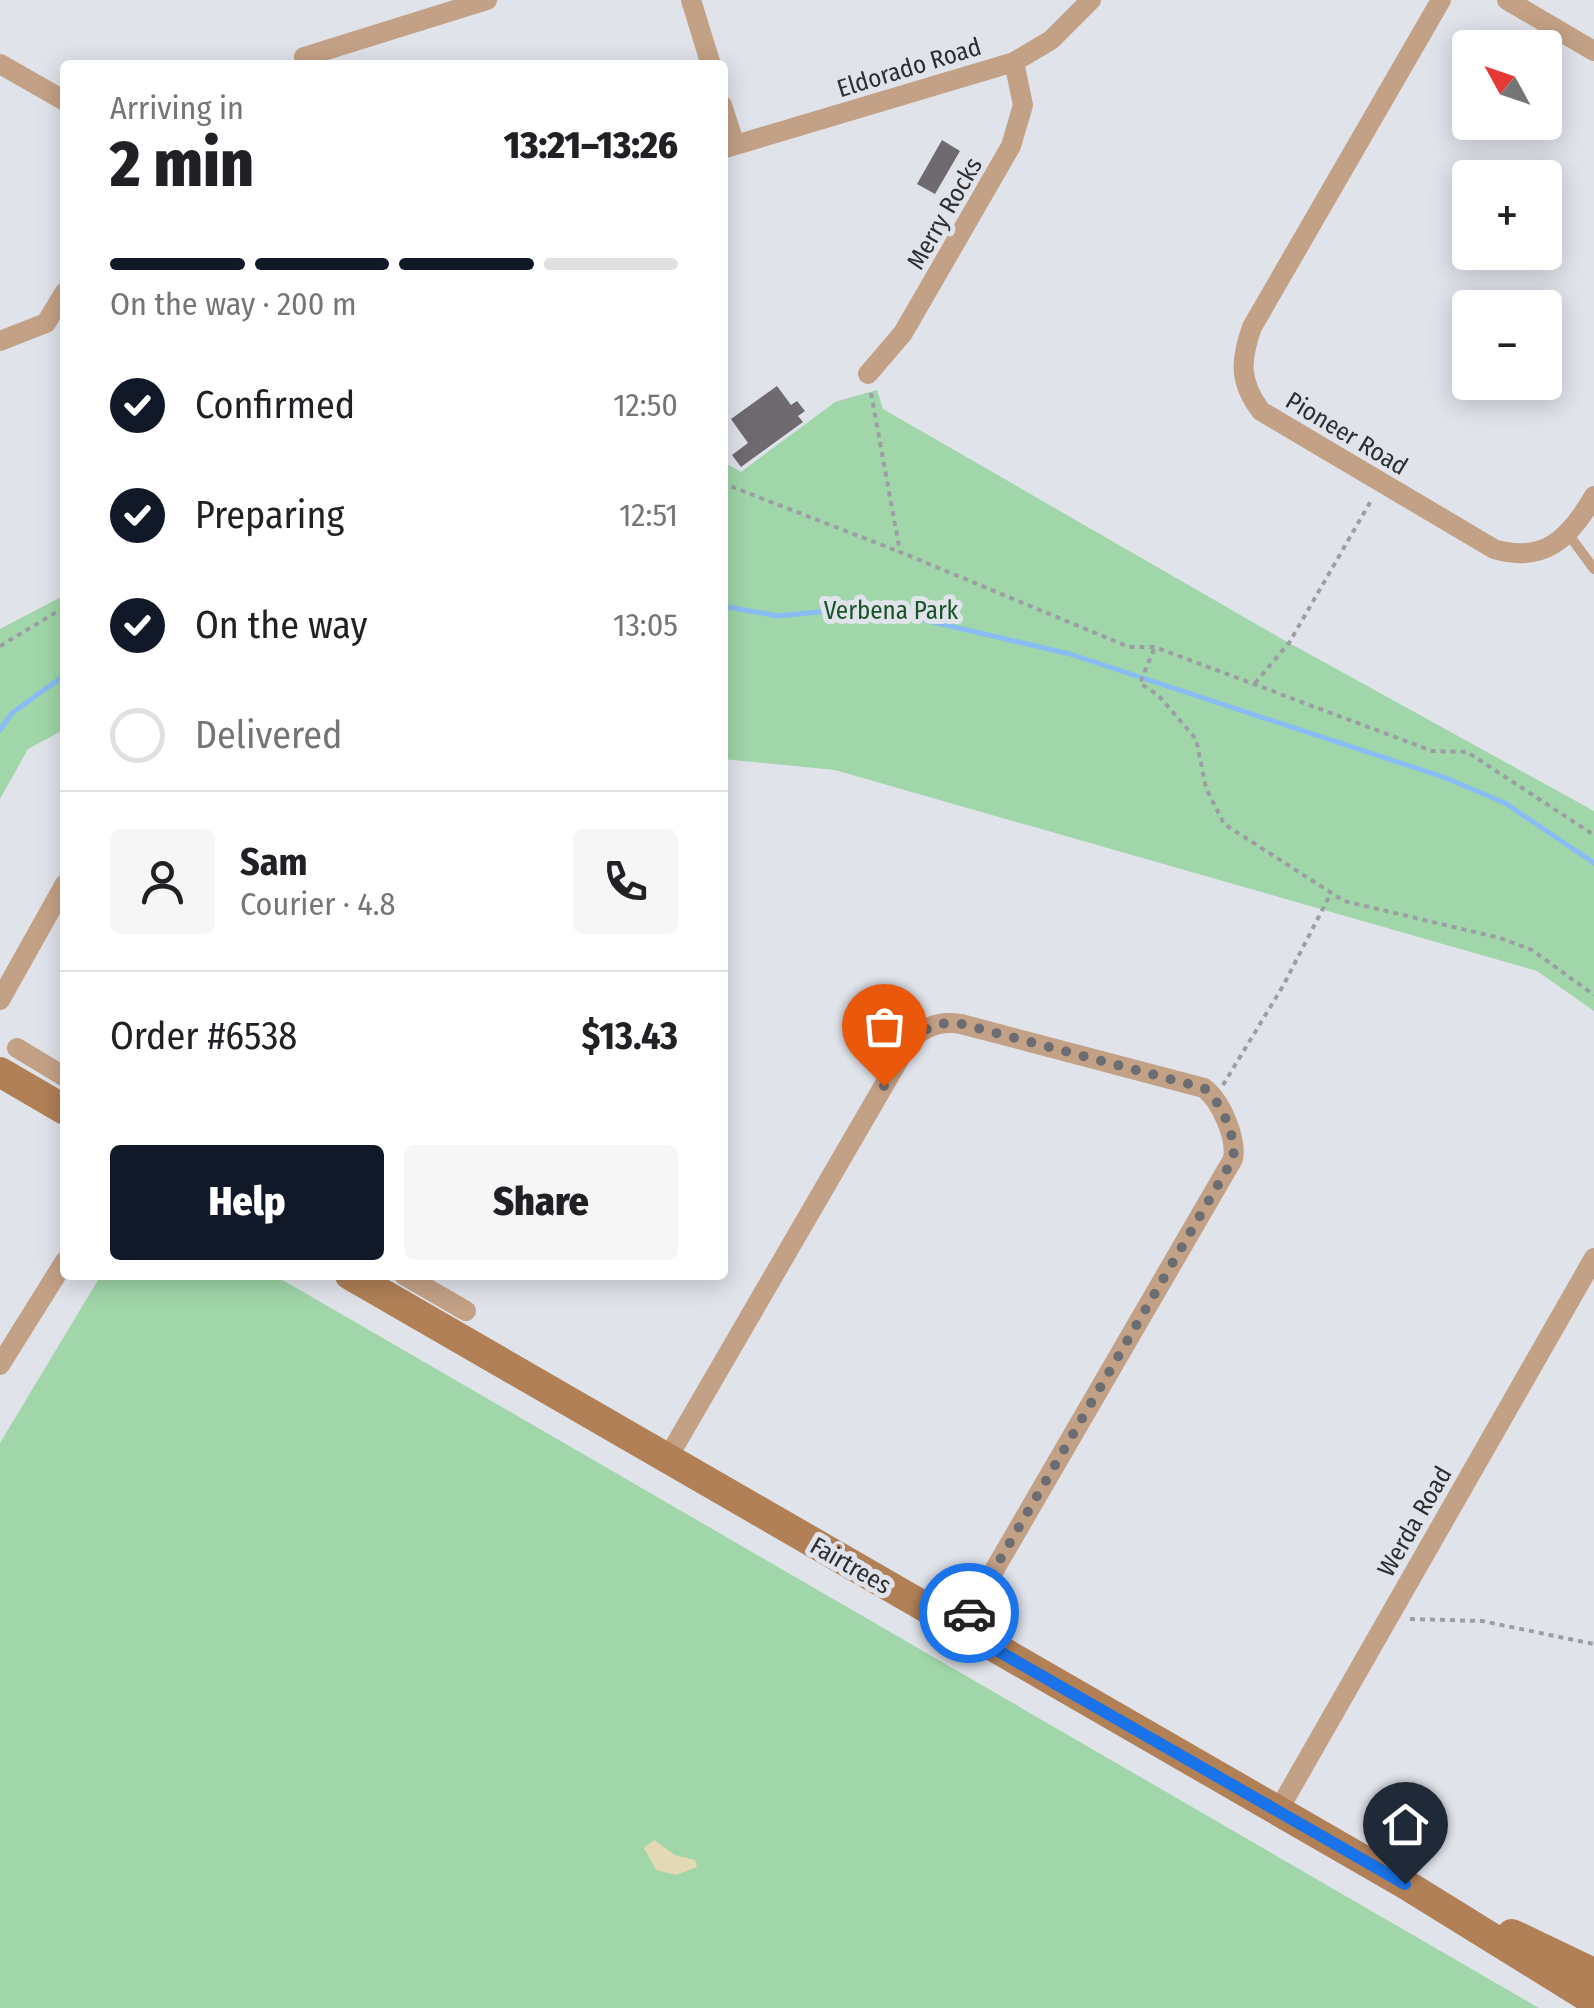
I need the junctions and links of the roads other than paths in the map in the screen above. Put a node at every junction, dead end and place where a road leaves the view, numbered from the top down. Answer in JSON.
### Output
{"nodes":[{"id":1,"x":487,"y":0,"type":"edge"},
{"id":2,"x":692,"y":0,"type":"edge"},
{"id":3,"x":1090,"y":0,"type":"edge"},
{"id":4,"x":1440,"y":0,"type":"edge"},
{"id":5,"x":1506,"y":0,"type":"edge"},
{"id":6,"x":1594,"y":51,"type":"edge"},
{"id":7,"x":304,"y":57,"type":"dead end"},
{"id":8,"x":710,"y":60,"type":"edge"},
{"id":9,"x":1014,"y":62,"type":"junction"},
{"id":10,"x":0,"y":64,"type":"edge"},
{"id":11,"x":60,"y":98,"type":"edge"},
{"id":12,"x":729,"y":147,"type":"edge"},
{"id":13,"x":60,"y":300,"type":"edge"},
{"id":14,"x":0,"y":342,"type":"edge"},
{"id":15,"x":868,"y":374,"type":"road end"},
{"id":16,"x":1594,"y":496,"type":"edge"},
{"id":17,"x":1569,"y":535,"type":"junction"},
{"id":18,"x":1594,"y":569,"type":"edge"},
{"id":19,"x":60,"y":893,"type":"edge"},
{"id":20,"x":0,"y":1000,"type":"edge"},
{"id":21,"x":8,"y":1060,"type":"edge"},
{"id":22,"x":60,"y":1075,"type":"edge"},
{"id":23,"x":60,"y":1106,"type":"edge"},
{"id":24,"x":1594,"y":1258,"type":"edge"},
{"id":25,"x":60,"y":1269,"type":"edge"},
{"id":26,"x":359,"y":1280,"type":"edge"},
{"id":27,"x":413,"y":1280,"type":"edge"},
{"id":28,"x":466,"y":1311,"type":"dead end"},
{"id":29,"x":0,"y":1365,"type":"edge"},
{"id":30,"x":667,"y":1459,"type":"junction"},
{"id":31,"x":960,"y":1629,"type":"junction"},
{"id":32,"x":1278,"y":1811,"type":"junction"},
{"id":33,"x":1405,"y":1884,"type":"junction"},
{"id":34,"x":1594,"y":1973,"type":"edge"},
{"id":35,"x":1594,"y":2002,"type":"edge"}],
"edges":[{"from":1,"to":7,"type":"street"},
{"from":2,"to":8,"type":"street"},
{"from":3,"to":9,"type":"street","name":"Eldorado Road"},
{"from":4,"to":17,"type":"street","name":"Pioneer Road"},
{"from":5,"to":6,"type":"street"},
{"from":9,"to":12,"type":"street","name":"Eldorado Road"},
{"from":9,"to":15,"type":"street","name":"Merry Rocks"},
{"from":10,"to":11,"type":"street"},
{"from":13,"to":14,"type":"street"},
{"from":16,"to":17,"type":"street"},
{"from":17,"to":18,"type":"lane"},
{"from":19,"to":20,"type":"street"},
{"from":21,"to":22,"type":"street"},
{"from":21,"to":23,"type":"main road"},
{"from":24,"to":32,"type":"street","name":"Werda Road"},
{"from":25,"to":29,"type":"street"},
{"from":26,"to":30,"type":"main road","name":"Fairtrees"},
{"from":27,"to":28,"type":"street"},
{"from":30,"to":31,"type":"main road","name":"Fairtrees"},
{"from":30,"to":31,"type":"street"},
{"from":31,"to":32,"type":"main road","name":"Fairtrees"},
{"from":32,"to":33,"type":"main road","name":"Fairtrees"},
{"from":33,"to":34,"type":"main road","name":"Fairtrees"},
{"from":33,"to":35,"type":"main road","name":"Fairtrees"}]}
